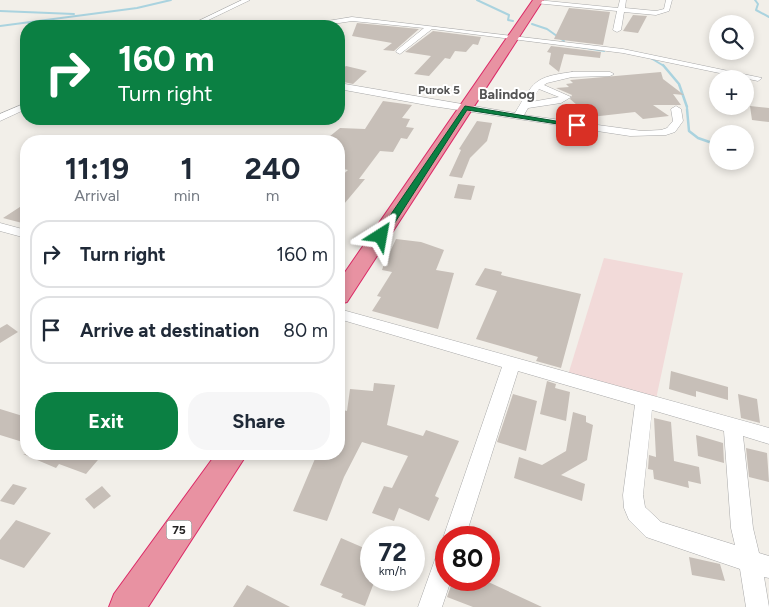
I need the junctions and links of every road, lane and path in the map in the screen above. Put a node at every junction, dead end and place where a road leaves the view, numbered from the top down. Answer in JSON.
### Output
{"nodes":[{"id":1,"x":246,"y":0,"type":"edge"},
{"id":2,"x":623,"y":0,"type":"edge"},
{"id":3,"x":669,"y":0,"type":"edge"},
{"id":4,"x":537,"y":1,"type":"edge"},
{"id":5,"x":620,"y":10,"type":"junction"},
{"id":6,"x":204,"y":20,"type":"edge"},
{"id":7,"x":345,"y":21,"type":"edge"},
{"id":8,"x":430,"y":27,"type":"junction"},
{"id":9,"x":617,"y":30,"type":"dead end"},
{"id":10,"x":512,"y":38,"type":"junction"},
{"id":11,"x":400,"y":52,"type":"dead end"},
{"id":12,"x":610,"y":74,"type":"dead end"},
{"id":13,"x":758,"y":78,"type":"dead end"},
{"id":14,"x":537,"y":85,"type":"junction"},
{"id":15,"x":345,"y":88,"type":"edge"},
{"id":16,"x":524,"y":106,"type":"junction"},
{"id":17,"x":465,"y":108,"type":"junction"},
{"id":18,"x":20,"y":109,"type":"edge"},
{"id":19,"x":676,"y":109,"type":"dead end"},
{"id":20,"x":518,"y":117,"type":"junction"},
{"id":21,"x":0,"y":118,"type":"edge"},
{"id":22,"x":0,"y":227,"type":"edge"},
{"id":23,"x":20,"y":232,"type":"edge"},
{"id":24,"x":345,"y":288,"type":"edge"},
{"id":25,"x":345,"y":316,"type":"edge"},
{"id":26,"x":512,"y":364,"type":"junction"},
{"id":27,"x":644,"y":402,"type":"junction"},
{"id":28,"x":733,"y":426,"type":"junction"},
{"id":29,"x":769,"y":436,"type":"edge"},
{"id":30,"x":228,"y":460,"type":"edge"},
{"id":31,"x":458,"y":526,"type":"edge"},
{"id":32,"x":760,"y":564,"type":"edge"},
{"id":33,"x":435,"y":591,"type":"edge"},
{"id":34,"x":127,"y":607,"type":"edge"},
{"id":35,"x":430,"y":607,"type":"edge"},
{"id":36,"x":758,"y":607,"type":"edge"}],
"edges":[{"from":1,"to":6,"type":"street"},
{"from":2,"to":5,"type":"street"},
{"from":3,"to":5,"type":"street"},
{"from":4,"to":5,"type":"street"},
{"from":4,"to":10,"type":"highway"},
{"from":5,"to":9,"type":"street"},
{"from":7,"to":8,"type":"street"},
{"from":8,"to":10,"type":"street"},
{"from":8,"to":11,"type":"street"},
{"from":10,"to":13,"type":"street"},
{"from":10,"to":17,"type":"highway"},
{"from":12,"to":14,"type":"street"},
{"from":14,"to":16,"type":"street"},
{"from":14,"to":16,"type":"street"},
{"from":15,"to":17,"type":"street"},
{"from":16,"to":20,"type":"street"},
{"from":17,"to":20,"type":"street"},
{"from":17,"to":24,"type":"highway"},
{"from":18,"to":21,"type":"street"},
{"from":19,"to":20,"type":"street"},
{"from":22,"to":23,"type":"street"},
{"from":25,"to":26,"type":"street"},
{"from":26,"to":27,"type":"street"},
{"from":26,"to":31,"type":"street"},
{"from":27,"to":28,"type":"street"},
{"from":27,"to":32,"type":"street"},
{"from":28,"to":29,"type":"street"},
{"from":28,"to":32,"type":"street"},
{"from":30,"to":34,"type":"highway","number":"75"},
{"from":32,"to":36,"type":"street"},
{"from":33,"to":35,"type":"street"}]}
